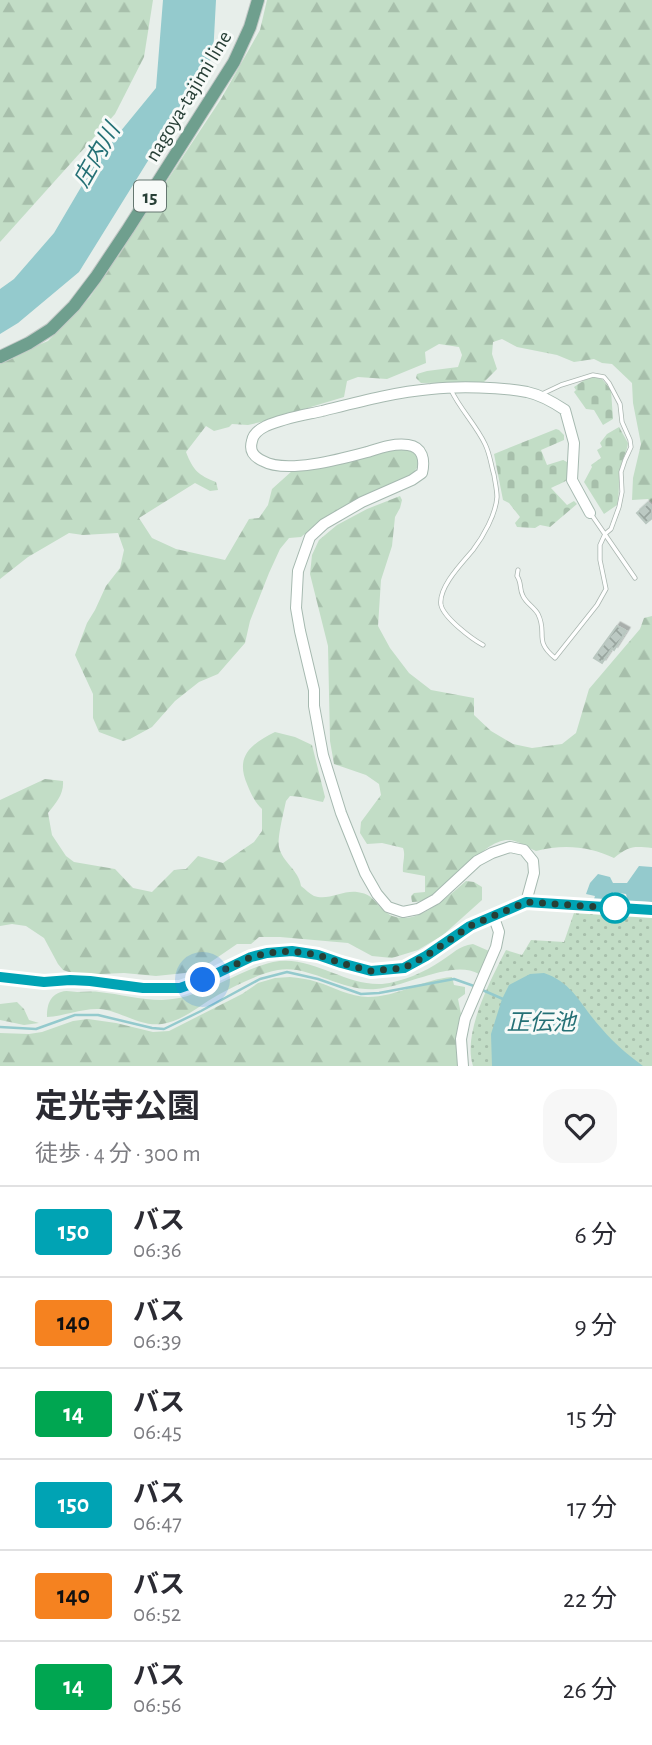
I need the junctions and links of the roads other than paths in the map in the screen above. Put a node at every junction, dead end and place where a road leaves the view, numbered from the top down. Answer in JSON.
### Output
{"nodes":[{"id":1,"x":258,"y":0,"type":"edge"},
{"id":2,"x":0,"y":357,"type":"edge"},
{"id":3,"x":450,"y":388,"type":"junction"},
{"id":4,"x":539,"y":396,"type":"junction"},
{"id":5,"x":590,"y":513,"type":"joint"},
{"id":6,"x":605,"y":534,"type":"junction"},
{"id":7,"x":517,"y":570,"type":"dead end"},
{"id":8,"x":635,"y":578,"type":"dead end"},
{"id":9,"x":483,"y":645,"type":"dead end"},
{"id":10,"x":526,"y":902,"type":"junction"},
{"id":11,"x":652,"y":910,"type":"edge"},
{"id":12,"x":493,"y":915,"type":"junction"},
{"id":13,"x":0,"y":977,"type":"edge"},
{"id":14,"x":463,"y":1066,"type":"edge"}],
"edges":[{"from":1,"to":2,"type":"main road","name":"nagoya-tajimi line","number":"15"},
{"from":3,"to":4,"type":"street"},
{"from":3,"to":9,"type":"lane"},
{"from":3,"to":10,"type":"street"},
{"from":4,"to":5,"type":"street"},
{"from":4,"to":6,"type":"lane"},
{"from":5,"to":6,"type":"lane"},
{"from":6,"to":7,"type":"lane"},
{"from":6,"to":8,"type":"lane"},
{"from":10,"to":11,"type":"street"},
{"from":10,"to":12,"type":"street"},
{"from":12,"to":13,"type":"street"},
{"from":12,"to":14,"type":"street"}]}
